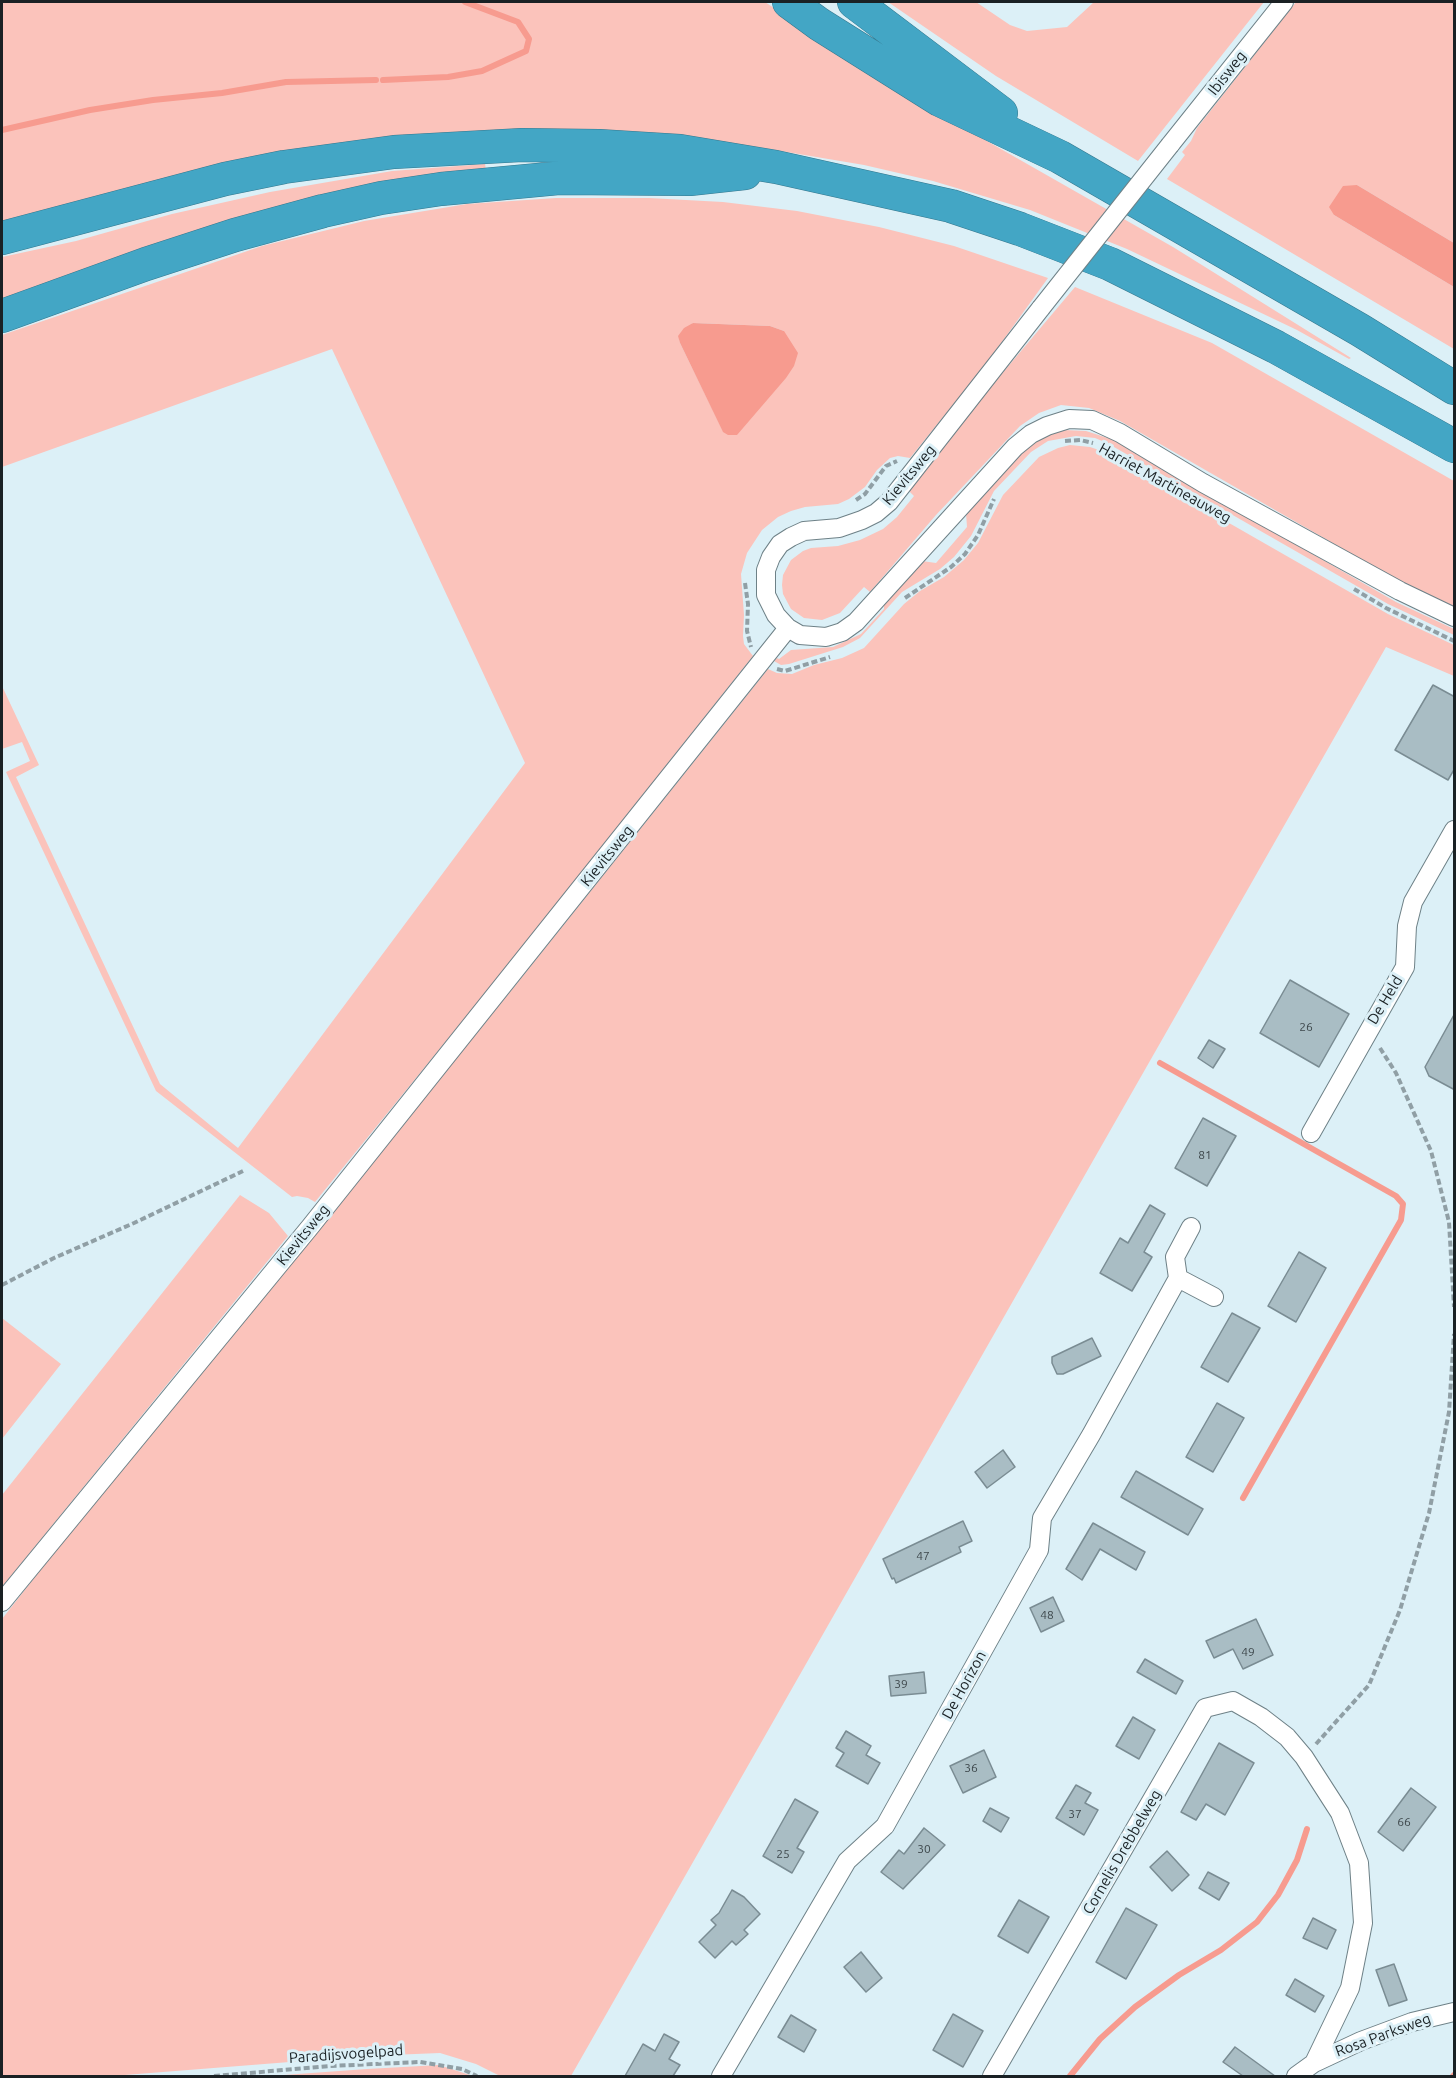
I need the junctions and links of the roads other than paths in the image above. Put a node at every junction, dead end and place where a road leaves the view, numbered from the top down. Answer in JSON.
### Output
{"nodes":[{"id":1,"x":789,"y":2,"type":"edge"},
{"id":2,"x":854,"y":2,"type":"edge"},
{"id":3,"x":1284,"y":2,"type":"edge"},
{"id":4,"x":1170,"y":145,"type":"joint"},
{"id":5,"x":1060,"y":158,"type":"junction"},
{"id":6,"x":786,"y":169,"type":"junction"},
{"id":7,"x":2,"y":238,"type":"edge"},
{"id":8,"x":2,"y":316,"type":"edge"},
{"id":9,"x":1455,"y":388,"type":"edge"},
{"id":10,"x":1455,"y":446,"type":"edge"},
{"id":11,"x":1455,"y":617,"type":"edge"},
{"id":12,"x":788,"y":628,"type":"junction"},
{"id":13,"x":1455,"y":830,"type":"edge"},
{"id":14,"x":1311,"y":1133,"type":"dead end"},
{"id":15,"x":1191,"y":1227,"type":"dead end"},
{"id":16,"x":1178,"y":1278,"type":"junction"},
{"id":17,"x":1214,"y":1297,"type":"dead end"},
{"id":18,"x":2,"y":1602,"type":"edge"},
{"id":19,"x":1287,"y":1737,"type":"joint"},
{"id":20,"x":1455,"y":2012,"type":"edge"},
{"id":21,"x":1314,"y":2063,"type":"junction"},
{"id":22,"x":722,"y":2076,"type":"edge"},
{"id":23,"x":992,"y":2076,"type":"edge"},
{"id":24,"x":1296,"y":2076,"type":"edge"}],
"edges":[{"from":1,"to":5,"type":"highway"},
{"from":2,"to":5,"type":"highway"},
{"from":3,"to":4,"type":"street","name":"Ibisweg"},
{"from":4,"to":12,"type":"street","name":"Kievitsweg","bridge":true},
{"from":5,"to":9,"type":"highway"},
{"from":6,"to":7,"type":"highway"},
{"from":6,"to":8,"type":"highway"},
{"from":6,"to":10,"type":"highway"},
{"from":11,"to":12,"type":"street","name":"Harriet Martineauweg"},
{"from":12,"to":18,"type":"street","name":"Kievitsweg"},
{"from":13,"to":14,"type":"street","name":"De Held"},
{"from":15,"to":16,"type":"street","name":"De Horizon"},
{"from":16,"to":17,"type":"street"},
{"from":16,"to":22,"type":"street","name":"De Horizon"},
{"from":19,"to":21,"type":"street","name":"Rosa Parksweg"},
{"from":19,"to":23,"type":"street","name":"Cornelis Drebbelweg"},
{"from":20,"to":21,"type":"street","name":"Rosa Parksweg"},
{"from":21,"to":24,"type":"street","name":"Rosa Parksweg"}]}
